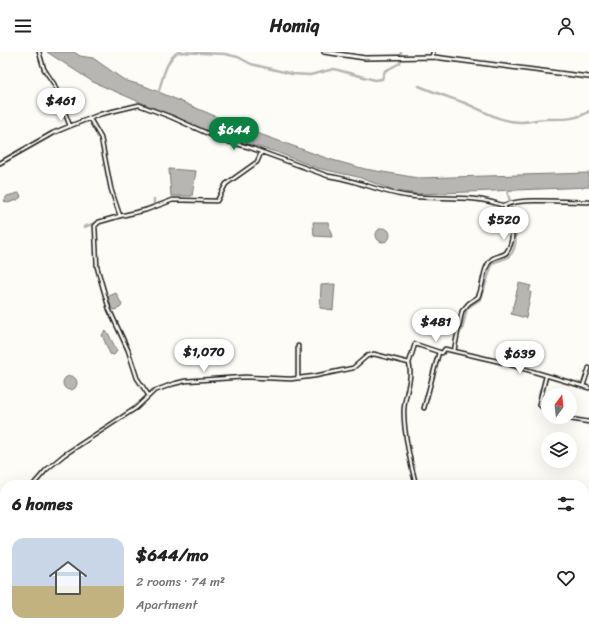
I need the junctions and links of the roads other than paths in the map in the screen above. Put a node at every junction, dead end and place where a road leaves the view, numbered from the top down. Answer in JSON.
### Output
{"nodes":[{"id":1,"x":39,"y":52,"type":"edge"},
{"id":2,"x":324,"y":52,"type":"edge"},
{"id":3,"x":347,"y":52,"type":"edge"},
{"id":4,"x":433,"y":52,"type":"edge"},
{"id":5,"x":345,"y":56,"type":"junction"},
{"id":6,"x":432,"y":57,"type":"junction"},
{"id":7,"x":589,"y":77,"type":"edge"},
{"id":8,"x":90,"y":119,"type":"junction"},
{"id":9,"x":70,"y":126,"type":"junction"},
{"id":10,"x":261,"y":153,"type":"junction"},
{"id":11,"x":0,"y":163,"type":"edge"},
{"id":12,"x":589,"y":202,"type":"edge"},
{"id":13,"x":505,"y":205,"type":"junction"},
{"id":14,"x":120,"y":214,"type":"junction"},
{"id":15,"x":298,"y":346,"type":"dead end"},
{"id":16,"x":454,"y":351,"type":"junction"},
{"id":17,"x":439,"y":352,"type":"junction"},
{"id":18,"x":409,"y":363,"type":"junction"},
{"id":19,"x":589,"y":368,"type":"edge"},
{"id":20,"x":546,"y":376,"type":"junction"},
{"id":21,"x":298,"y":378,"type":"junction"},
{"id":22,"x":583,"y":386,"type":"junction"},
{"id":23,"x":543,"y":388,"type":"edge"},
{"id":24,"x":589,"y":388,"type":"edge"},
{"id":25,"x":149,"y":396,"type":"junction"},
{"id":26,"x":541,"y":396,"type":"edge"},
{"id":27,"x":541,"y":406,"type":"edge"},
{"id":28,"x":424,"y":408,"type":"dead end"},
{"id":29,"x":577,"y":420,"type":"edge"},
{"id":30,"x":589,"y":422,"type":"edge"},
{"id":31,"x":37,"y":480,"type":"edge"},
{"id":32,"x":415,"y":480,"type":"edge"}],
"edges":[{"from":1,"to":9,"type":"street"},
{"from":2,"to":5,"type":"main road"},
{"from":3,"to":5,"type":"street"},
{"from":4,"to":6,"type":"street"},
{"from":5,"to":6,"type":"main road"},
{"from":6,"to":7,"type":"main road"},
{"from":8,"to":9,"type":"street"},
{"from":8,"to":10,"type":"street"},
{"from":8,"to":14,"type":"street"},
{"from":9,"to":11,"type":"street"},
{"from":10,"to":13,"type":"street"},
{"from":10,"to":14,"type":"street"},
{"from":12,"to":13,"type":"street"},
{"from":13,"to":16,"type":"street"},
{"from":14,"to":25,"type":"street"},
{"from":15,"to":21,"type":"street"},
{"from":16,"to":17,"type":"street"},
{"from":16,"to":20,"type":"street"},
{"from":17,"to":18,"type":"street"},
{"from":17,"to":28,"type":"street"},
{"from":18,"to":21,"type":"street"},
{"from":18,"to":32,"type":"street"},
{"from":19,"to":22,"type":"street"},
{"from":20,"to":22,"type":"street"},
{"from":20,"to":23,"type":"street"},
{"from":21,"to":25,"type":"street"},
{"from":22,"to":24,"type":"street"},
{"from":25,"to":31,"type":"street"},
{"from":26,"to":27,"type":"street"},
{"from":29,"to":30,"type":"street"}]}
